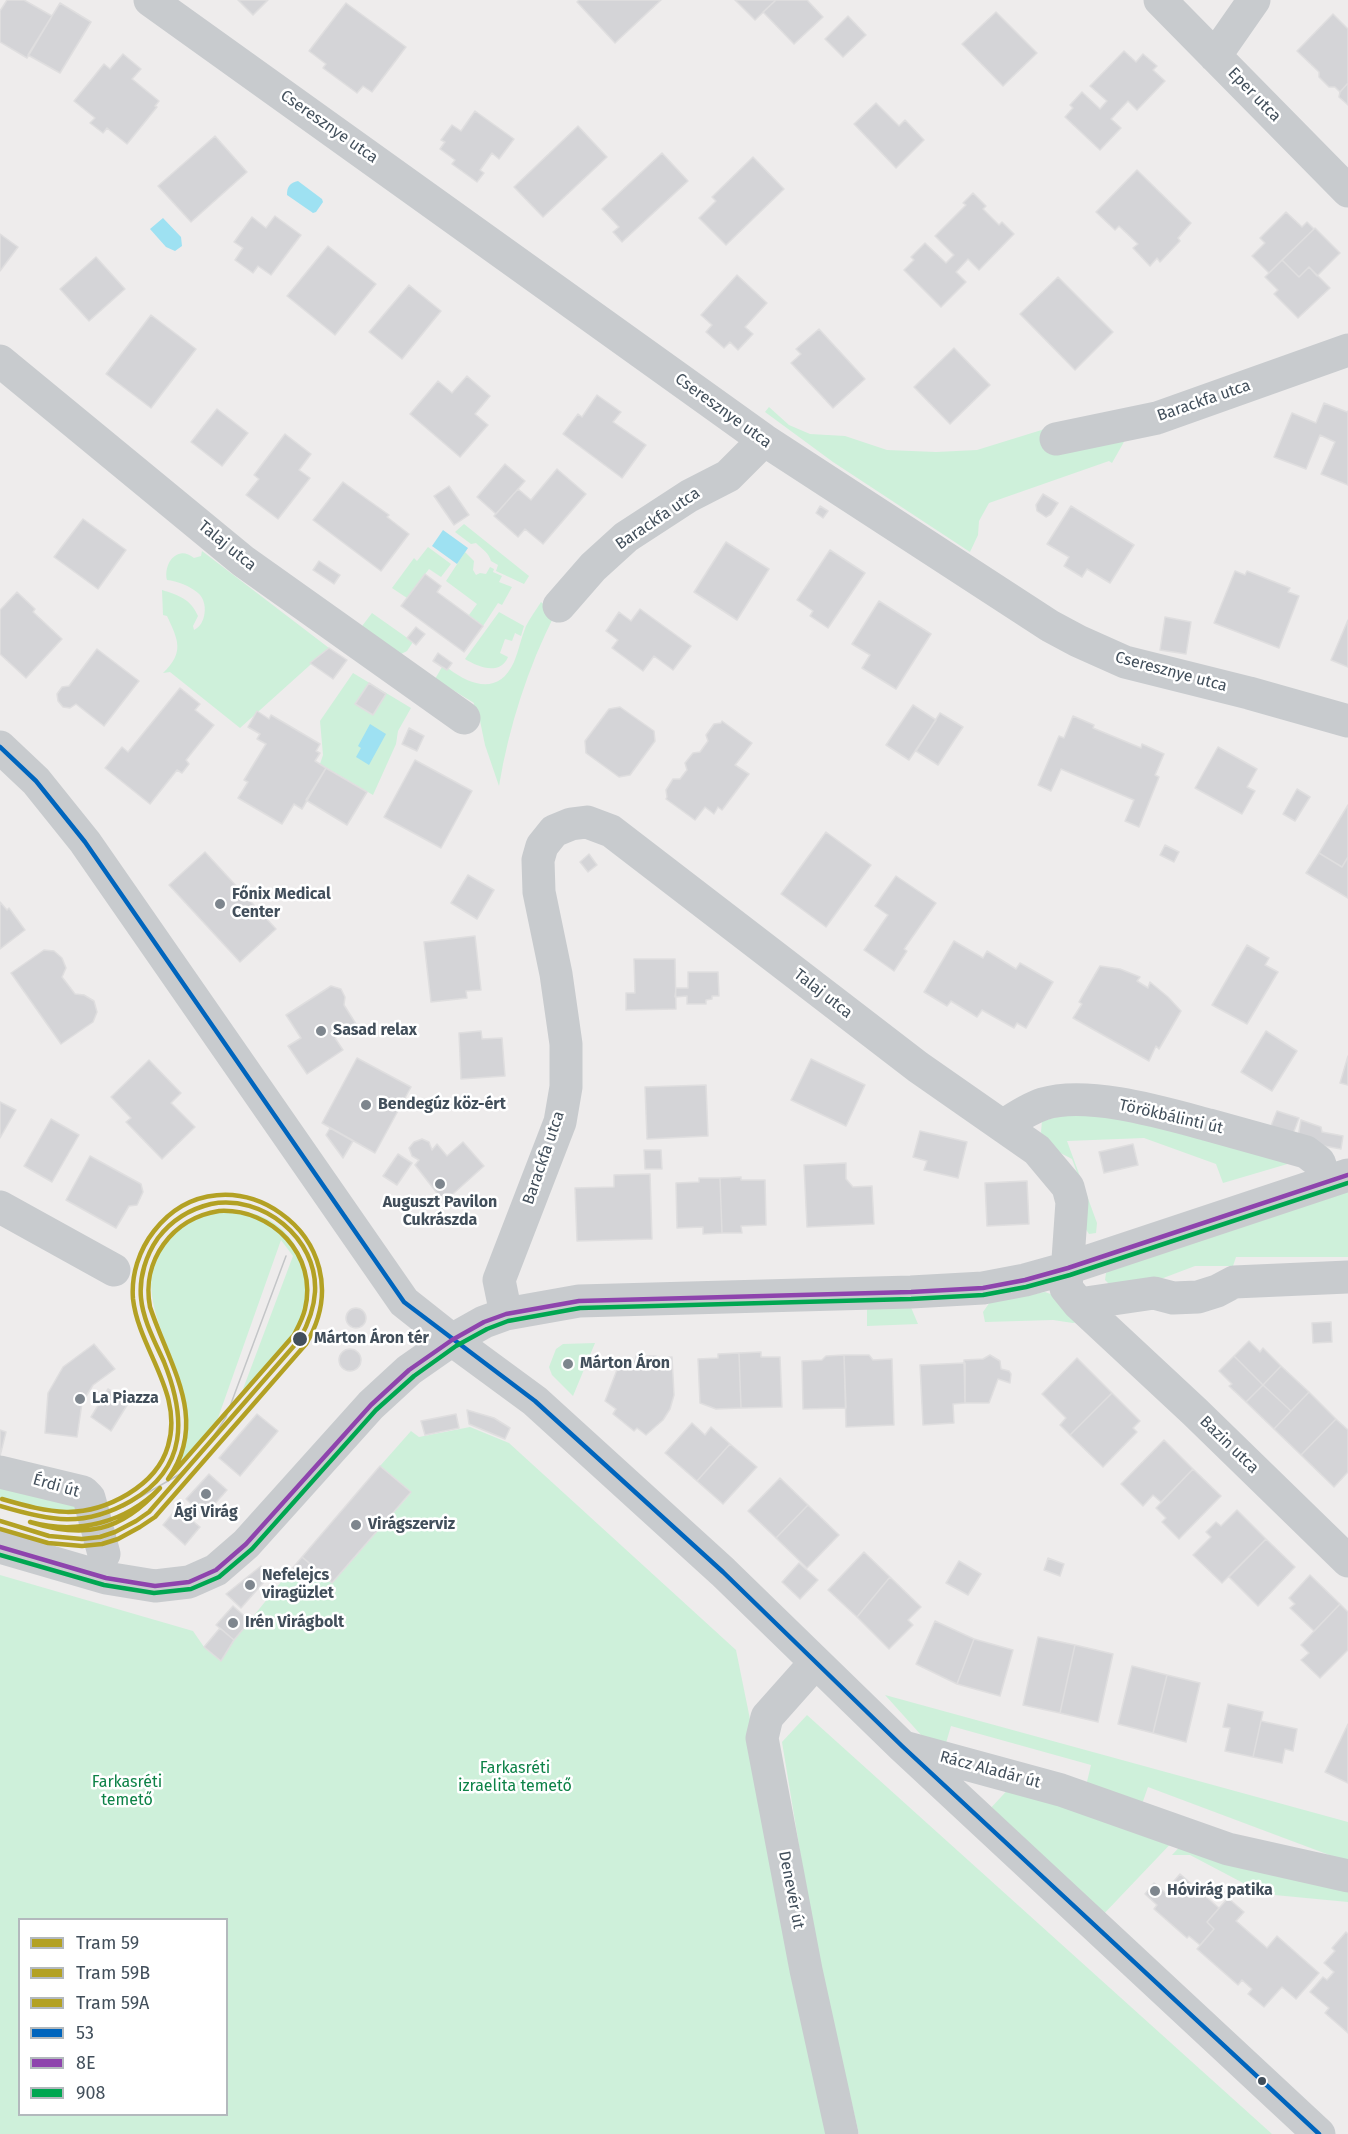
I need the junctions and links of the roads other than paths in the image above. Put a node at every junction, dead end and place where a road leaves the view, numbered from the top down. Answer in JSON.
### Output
{"nodes":[{"id":1,"x":150,"y":0,"type":"edge"},
{"id":2,"x":1160,"y":0,"type":"edge"},
{"id":3,"x":1254,"y":0,"type":"edge"},
{"id":4,"x":1215,"y":56,"type":"junction"},
{"id":5,"x":1348,"y":191,"type":"edge"},
{"id":6,"x":1348,"y":350,"type":"edge"},
{"id":7,"x":0,"y":361,"type":"edge"},
{"id":8,"x":1056,"y":439,"type":"dead end"},
{"id":9,"x":764,"y":440,"type":"junction"},
{"id":10,"x":558,"y":606,"type":"dead end"},
{"id":11,"x":464,"y":718,"type":"dead end"},
{"id":12,"x":1348,"y":721,"type":"edge"},
{"id":13,"x":0,"y":747,"type":"edge"},
{"id":14,"x":539,"y":892,"type":"joint"},
{"id":15,"x":1003,"y":1126,"type":"junction"},
{"id":16,"x":1337,"y":1178,"type":"edge"},
{"id":17,"x":0,"y":1207,"type":"edge"},
{"id":18,"x":1068,"y":1268,"type":"junction"},
{"id":19,"x":114,"y":1270,"type":"dead end"},
{"id":20,"x":1348,"y":1277,"type":"edge"},
{"id":21,"x":1090,"y":1302,"type":"junction"},
{"id":22,"x":506,"y":1314,"type":"junction"},
{"id":23,"x":452,"y":1340,"type":"junction"},
{"id":24,"x":0,"y":1472,"type":"edge"},
{"id":25,"x":0,"y":1546,"type":"edge"},
{"id":26,"x":1348,"y":1561,"type":"edge"},
{"id":27,"x":105,"y":1566,"type":"junction"},
{"id":28,"x":815,"y":1663,"type":"junction"},
{"id":29,"x":902,"y":1746,"type":"junction"},
{"id":30,"x":1348,"y":1876,"type":"edge"},
{"id":31,"x":842,"y":2134,"type":"edge"},
{"id":32,"x":1319,"y":2134,"type":"edge"}],
"edges":[{"from":1,"to":9,"type":"street","name":"Cseresznye utca"},
{"from":2,"to":4,"type":"street","name":"Eper utca"},
{"from":3,"to":4,"type":"street"},
{"from":4,"to":5,"type":"street","name":"Eper utca"},
{"from":6,"to":8,"type":"street","name":"Barackfa utca"},
{"from":7,"to":11,"type":"street","name":"Talaj utca"},
{"from":9,"to":10,"type":"street","name":"Barackfa utca"},
{"from":9,"to":12,"type":"street","name":"Cseresznye utca"},
{"from":13,"to":23,"type":"street","name":"Rácz Aladár út"},
{"from":14,"to":15,"type":"street","name":"Talaj utca"},
{"from":14,"to":22,"type":"street","name":"Barackfa utca"},
{"from":15,"to":16,"type":"street","name":"Törökbálinti út"},
{"from":15,"to":18,"type":"street","name":"Talaj utca"},
{"from":16,"to":18,"type":"street","name":"Törökbálinti út"},
{"from":17,"to":19,"type":"street"},
{"from":18,"to":21,"type":"street","name":"Bazin utca"},
{"from":18,"to":22,"type":"street","name":"Törökbálinti út"},
{"from":20,"to":21,"type":"street"},
{"from":21,"to":26,"type":"street","name":"Bazin utca"},
{"from":22,"to":23,"type":"street","name":"Törökbálinti út"},
{"from":23,"to":27,"type":"street"},
{"from":23,"to":28,"type":"street","name":"Rácz Aladár út"},
{"from":24,"to":27,"type":"street","name":"Érdi út"},
{"from":25,"to":27,"type":"street"},
{"from":28,"to":29,"type":"street","name":"Rácz Aladár út"},
{"from":28,"to":31,"type":"street","name":"Denevér út"},
{"from":29,"to":30,"type":"street","name":"Rácz Aladár út"},
{"from":29,"to":32,"type":"street"}]}
